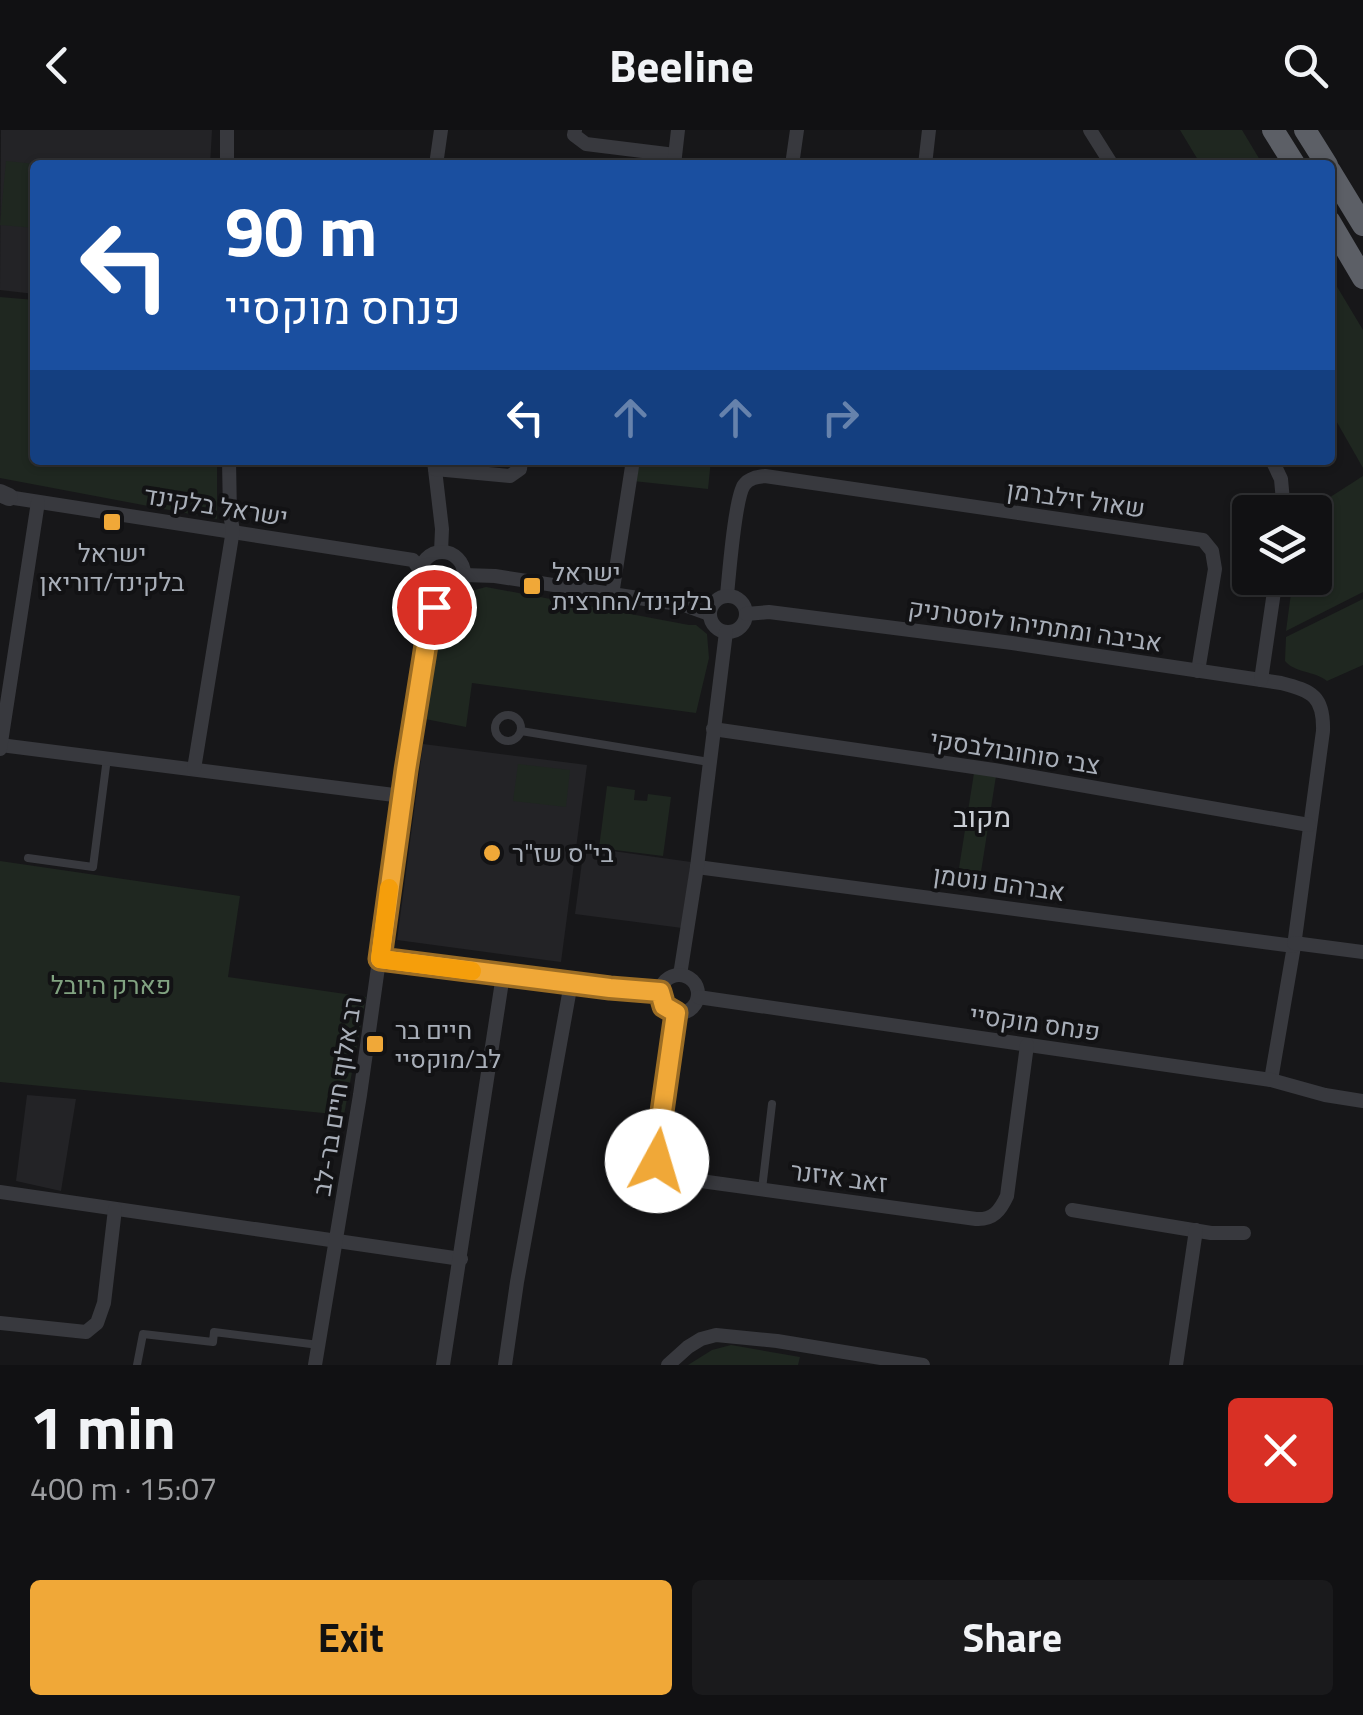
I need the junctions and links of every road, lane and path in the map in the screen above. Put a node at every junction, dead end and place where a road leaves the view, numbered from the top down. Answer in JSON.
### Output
{"nodes":[{"id":1,"x":227,"y":130,"type":"edge"},
{"id":2,"x":442,"y":130,"type":"edge"},
{"id":3,"x":575,"y":130,"type":"edge"},
{"id":4,"x":678,"y":130,"type":"edge"},
{"id":5,"x":797,"y":130,"type":"edge"},
{"id":6,"x":929,"y":130,"type":"edge"},
{"id":7,"x":1090,"y":130,"type":"edge"},
{"id":8,"x":1273,"y":130,"type":"edge"},
{"id":9,"x":1305,"y":130,"type":"edge"},
{"id":10,"x":227,"y":160,"type":"edge"},
{"id":11,"x":437,"y":160,"type":"edge"},
{"id":12,"x":674,"y":160,"type":"edge"},
{"id":13,"x":793,"y":160,"type":"edge"},
{"id":14,"x":926,"y":160,"type":"edge"},
{"id":15,"x":1109,"y":160,"type":"edge"},
{"id":16,"x":1292,"y":160,"type":"edge"},
{"id":17,"x":1323,"y":160,"type":"edge"},
{"id":18,"x":1335,"y":179,"type":"edge"},
{"id":19,"x":1363,"y":225,"type":"edge"},
{"id":20,"x":1335,"y":230,"type":"edge"},
{"id":21,"x":1363,"y":278,"type":"edge"},
{"id":22,"x":229,"y":465,"type":"edge"},
{"id":23,"x":434,"y":465,"type":"edge"},
{"id":24,"x":440,"y":465,"type":"edge"},
{"id":25,"x":520,"y":465,"type":"edge"},
{"id":26,"x":632,"y":465,"type":"edge"},
{"id":27,"x":1274,"y":465,"type":"edge"},
{"id":28,"x":3,"y":495,"type":"edge"},
{"id":29,"x":1282,"y":495,"type":"edge"},
{"id":30,"x":38,"y":502,"type":"junction"},
{"id":31,"x":232,"y":530,"type":"junction"},
{"id":32,"x":441,"y":552,"type":"junction"},
{"id":33,"x":420,"y":570,"type":"junction"},
{"id":34,"x":464,"y":575,"type":"junction"},
{"id":35,"x":436,"y":595,"type":"junction"},
{"id":36,"x":612,"y":595,"type":"junction"},
{"id":37,"x":727,"y":595,"type":"junction"},
{"id":38,"x":1274,"y":595,"type":"edge"},
{"id":39,"x":709,"y":614,"type":"junction"},
{"id":40,"x":746,"y":614,"type":"junction"},
{"id":41,"x":726,"y":632,"type":"junction"},
{"id":42,"x":1198,"y":670,"type":"junction"},
{"id":43,"x":1261,"y":680,"type":"junction"},
{"id":44,"x":520,"y":730,"type":"dead end"},
{"id":45,"x":713,"y":730,"type":"junction"},
{"id":46,"x":0,"y":746,"type":"edge"},
{"id":47,"x":107,"y":758,"type":"junction"},
{"id":48,"x":708,"y":762,"type":"junction"},
{"id":49,"x":194,"y":769,"type":"junction"},
{"id":50,"x":402,"y":796,"type":"junction"},
{"id":51,"x":1310,"y":825,"type":"junction"},
{"id":52,"x":28,"y":858,"type":"dead end"},
{"id":53,"x":697,"y":867,"type":"junction"},
{"id":54,"x":1294,"y":945,"type":"junction"},
{"id":55,"x":1363,"y":952,"type":"edge"},
{"id":56,"x":380,"y":959,"type":"junction"},
{"id":57,"x":503,"y":975,"type":"junction"},
{"id":58,"x":680,"y":976,"type":"junction"},
{"id":59,"x":571,"y":983,"type":"junction"},
{"id":60,"x":660,"y":992,"type":"junction"},
{"id":61,"x":698,"y":997,"type":"junction"},
{"id":62,"x":676,"y":1013,"type":"junction"},
{"id":63,"x":1027,"y":1045,"type":"junction"},
{"id":64,"x":1271,"y":1080,"type":"junction"},
{"id":65,"x":1363,"y":1102,"type":"edge"},
{"id":66,"x":772,"y":1104,"type":"dead end"},
{"id":67,"x":762,"y":1189,"type":"junction"},
{"id":68,"x":0,"y":1192,"type":"edge"},
{"id":69,"x":115,"y":1209,"type":"junction"},
{"id":70,"x":1072,"y":1210,"type":"dead end"},
{"id":71,"x":1196,"y":1230,"type":"junction"},
{"id":72,"x":1244,"y":1233,"type":"dead end"},
{"id":73,"x":337,"y":1242,"type":"junction"},
{"id":74,"x":461,"y":1259,"type":"junction"},
{"id":75,"x":0,"y":1323,"type":"edge"},
{"id":76,"x":318,"y":1346,"type":"junction"},
{"id":77,"x":892,"y":1363,"type":"edge"},
{"id":78,"x":137,"y":1365,"type":"edge"},
{"id":79,"x":316,"y":1365,"type":"edge"},
{"id":80,"x":443,"y":1365,"type":"edge"},
{"id":81,"x":504,"y":1365,"type":"edge"},
{"id":82,"x":668,"y":1365,"type":"edge"},
{"id":83,"x":923,"y":1365,"type":"edge"},
{"id":84,"x":1176,"y":1365,"type":"edge"}],
"edges":[{"from":1,"to":10,"type":"street"},
{"from":2,"to":11,"type":"street"},
{"from":3,"to":12,"type":"street"},
{"from":4,"to":12,"type":"street"},
{"from":5,"to":13,"type":"street"},
{"from":6,"to":14,"type":"street"},
{"from":7,"to":15,"type":"street"},
{"from":8,"to":16,"type":"highway"},
{"from":9,"to":17,"type":"highway"},
{"from":18,"to":19,"type":"highway"},
{"from":20,"to":21,"type":"highway"},
{"from":22,"to":31,"type":"street"},
{"from":23,"to":32,"type":"street"},
{"from":24,"to":25,"type":"street"},
{"from":26,"to":36,"type":"street"},
{"from":27,"to":29,"type":"street"},
{"from":28,"to":30,"type":"street","name":"ישראל בלקינד"},
{"from":30,"to":31,"type":"street","name":"ישראל בלקינד"},
{"from":30,"to":46,"type":"street"},
{"from":31,"to":33,"type":"street","name":"ישראל בלקינד"},
{"from":31,"to":49,"type":"street"},
{"from":32,"to":33,"type":"street"},
{"from":32,"to":34,"type":"street"},
{"from":33,"to":35,"type":"street"},
{"from":34,"to":35,"type":"street"},
{"from":34,"to":36,"type":"street"},
{"from":35,"to":50,"type":"street","name":"רב אלוף חיים בר-לב"},
{"from":36,"to":39,"type":"street"},
{"from":37,"to":39,"type":"street"},
{"from":37,"to":40,"type":"street"},
{"from":37,"to":42,"type":"street","name":"שאול זילברמן"},
{"from":38,"to":43,"type":"street"},
{"from":39,"to":41,"type":"street"},
{"from":40,"to":41,"type":"street"},
{"from":40,"to":42,"type":"street","name":"אביבה ומתתיהו לוסטרניק"},
{"from":41,"to":45,"type":"street"},
{"from":42,"to":43,"type":"street","name":"אביבה ומתתיהו לוסטרניק"},
{"from":43,"to":51,"type":"street","name":"אביבה ומתתיהו לוסטרניק"},
{"from":44,"to":48,"type":"lane"},
{"from":45,"to":48,"type":"street"},
{"from":45,"to":51,"type":"street","name":"צבי סוחובולבסקי"},
{"from":46,"to":47,"type":"street"},
{"from":47,"to":49,"type":"street"},
{"from":47,"to":52,"type":"lane"},
{"from":48,"to":53,"type":"street"},
{"from":49,"to":50,"type":"street"},
{"from":50,"to":56,"type":"street","name":"רב אלוף חיים בר-לב"},
{"from":51,"to":54,"type":"street"},
{"from":53,"to":54,"type":"street","name":"אברהם נוטמן"},
{"from":53,"to":58,"type":"street"},
{"from":54,"to":55,"type":"street","name":"אברהם נוטמן"},
{"from":54,"to":64,"type":"street"},
{"from":56,"to":57,"type":"street"},
{"from":56,"to":73,"type":"street","name":"רב אלוף חיים בר-לב"},
{"from":57,"to":59,"type":"street"},
{"from":57,"to":74,"type":"street"},
{"from":58,"to":60,"type":"street"},
{"from":58,"to":61,"type":"street"},
{"from":59,"to":60,"type":"street"},
{"from":59,"to":81,"type":"street"},
{"from":60,"to":62,"type":"street"},
{"from":61,"to":62,"type":"street"},
{"from":61,"to":63,"type":"street","name":"פנחס מוקסיי"},
{"from":62,"to":67,"type":"street","name":"זאב איזנר"},
{"from":63,"to":64,"type":"street","name":"פנחס מוקסיי"},
{"from":63,"to":67,"type":"street","name":"זאב איזנר"},
{"from":64,"to":65,"type":"street","name":"פנחס מוקסיי"},
{"from":66,"to":67,"type":"lane"},
{"from":68,"to":69,"type":"street"},
{"from":69,"to":73,"type":"street"},
{"from":69,"to":75,"type":"street"},
{"from":70,"to":71,"type":"street"},
{"from":71,"to":72,"type":"street"},
{"from":71,"to":84,"type":"street"},
{"from":73,"to":74,"type":"street"},
{"from":73,"to":76,"type":"street","name":"רב אלוף חיים בר-לב"},
{"from":74,"to":80,"type":"street"},
{"from":76,"to":78,"type":"lane"},
{"from":76,"to":79,"type":"street","name":"רב אלוף חיים בר-לב"},
{"from":77,"to":82,"type":"street"},
{"from":77,"to":83,"type":"street"}]}
